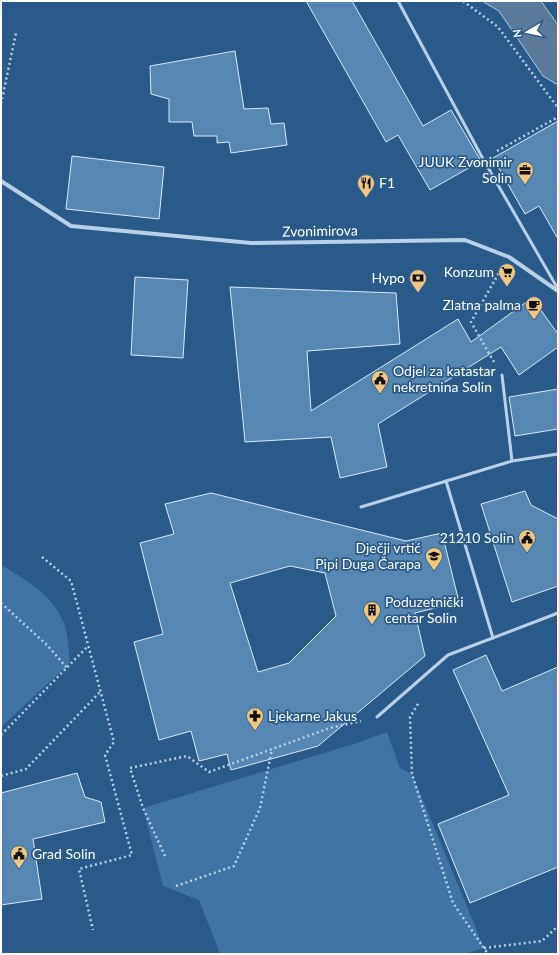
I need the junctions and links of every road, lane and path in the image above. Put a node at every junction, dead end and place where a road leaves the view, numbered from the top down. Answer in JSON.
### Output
{"nodes":[{"id":1,"x":398,"y":1,"type":"edge"},
{"id":2,"x":463,"y":1,"type":"edge"},
{"id":3,"x":16,"y":33,"type":"dead end"},
{"id":4,"x":1,"y":104,"type":"edge"},
{"id":5,"x":558,"y":108,"type":"edge"},
{"id":6,"x":558,"y":117,"type":"edge"},
{"id":7,"x":483,"y":159,"type":"junction"},
{"id":8,"x":1,"y":181,"type":"edge"},
{"id":9,"x":509,"y":257,"type":"junction"},
{"id":10,"x":558,"y":290,"type":"edge"},
{"id":11,"x":502,"y":375,"type":"joint"},
{"id":12,"x":558,"y":454,"type":"edge"},
{"id":13,"x":512,"y":461,"type":"junction"},
{"id":14,"x":446,"y":481,"type":"junction"},
{"id":15,"x":361,"y":507,"type":"dead end"},
{"id":16,"x":42,"y":557,"type":"dead end"},
{"id":17,"x":1,"y":603,"type":"edge"},
{"id":18,"x":558,"y":613,"type":"edge"},
{"id":19,"x":493,"y":638,"type":"junction"},
{"id":20,"x":88,"y":646,"type":"junction"},
{"id":21,"x":67,"y":668,"type":"junction"},
{"id":22,"x":100,"y":692,"type":"junction"},
{"id":23,"x":422,"y":699,"type":"dead end"},
{"id":24,"x":377,"y":717,"type":"joint"},
{"id":25,"x":1,"y":735,"type":"edge"},
{"id":26,"x":272,"y":749,"type":"junction"},
{"id":27,"x":1,"y":776,"type":"edge"},
{"id":28,"x":165,"y":856,"type":"dead end"},
{"id":29,"x":176,"y":886,"type":"dead end"},
{"id":30,"x":558,"y":926,"type":"edge"},
{"id":31,"x":93,"y":930,"type":"dead end"},
{"id":32,"x":484,"y":948,"type":"junction"},
{"id":33,"x":488,"y":954,"type":"edge"}],
"edges":[{"from":1,"to":7,"type":"lane"},
{"from":2,"to":5,"type":"path"},
{"from":3,"to":4,"type":"path"},
{"from":6,"to":7,"type":"path"},
{"from":7,"to":10,"type":"lane"},
{"from":8,"to":9,"type":"street","name":"Zvonimirova"},
{"from":9,"to":10,"type":"street","name":"Zvonimirova"},
{"from":9,"to":11,"type":"path"},
{"from":11,"to":13,"type":"lane"},
{"from":12,"to":13,"type":"lane"},
{"from":13,"to":14,"type":"lane"},
{"from":14,"to":15,"type":"lane"},
{"from":14,"to":19,"type":"lane"},
{"from":16,"to":20,"type":"path"},
{"from":17,"to":21,"type":"path"},
{"from":18,"to":19,"type":"lane"},
{"from":19,"to":24,"type":"lane"},
{"from":20,"to":21,"type":"path"},
{"from":20,"to":22,"type":"path"},
{"from":21,"to":25,"type":"path"},
{"from":22,"to":27,"type":"path"},
{"from":22,"to":31,"type":"path"},
{"from":23,"to":32,"type":"path"},
{"from":24,"to":26,"type":"path"},
{"from":26,"to":28,"type":"path"},
{"from":26,"to":29,"type":"path"},
{"from":30,"to":32,"type":"path"},
{"from":32,"to":33,"type":"path"}]}
